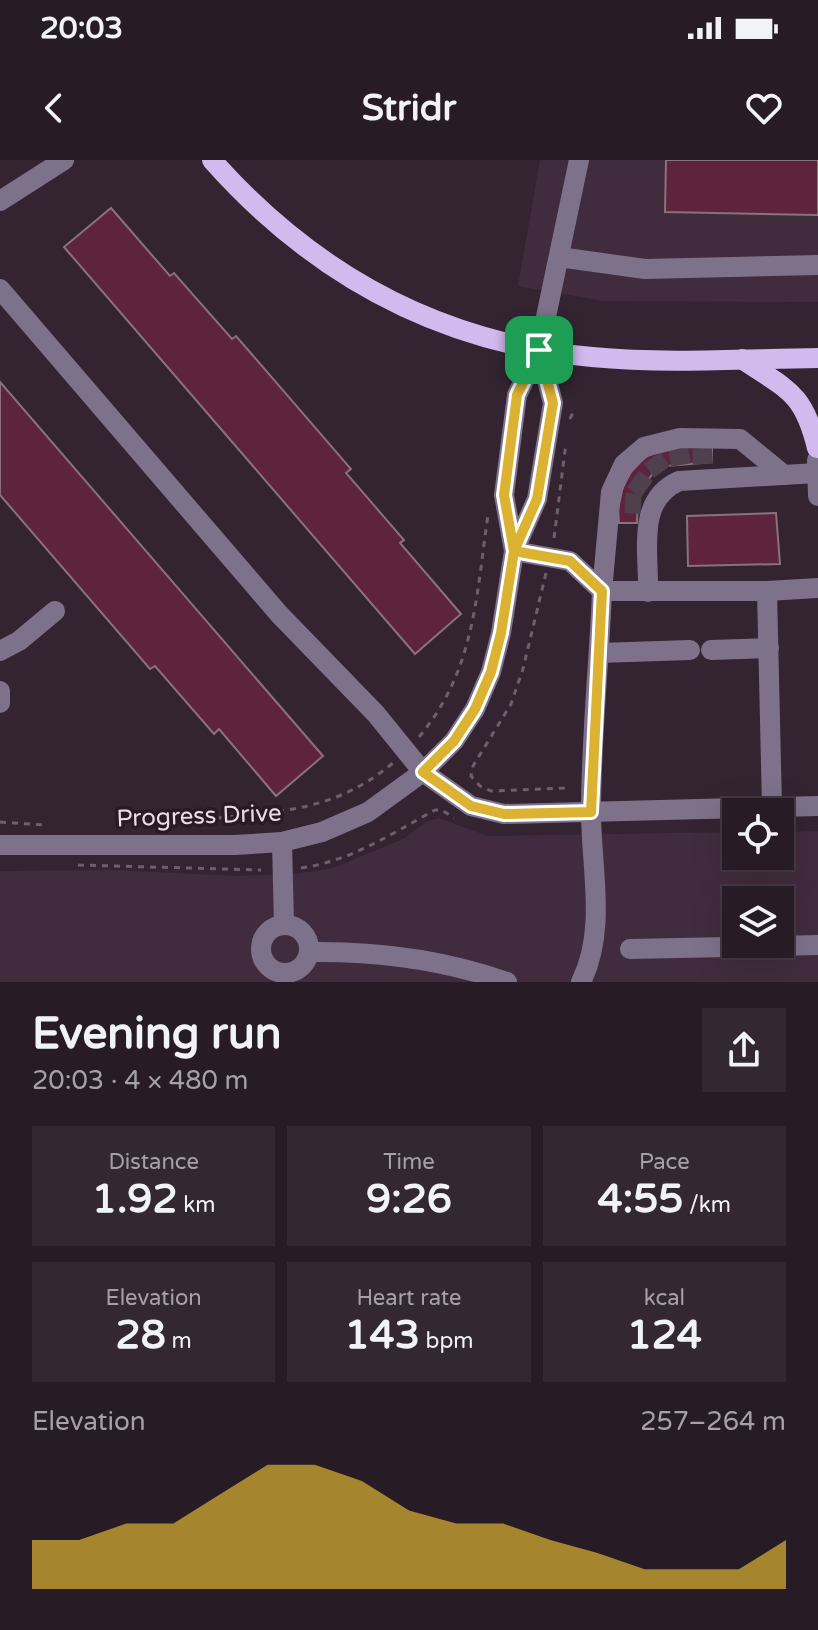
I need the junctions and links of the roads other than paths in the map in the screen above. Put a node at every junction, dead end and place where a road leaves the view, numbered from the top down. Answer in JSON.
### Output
{"nodes":[{"id":1,"x":64,"y":160,"type":"edge"},
{"id":2,"x":212,"y":160,"type":"edge"},
{"id":3,"x":579,"y":160,"type":"edge"},
{"id":4,"x":0,"y":201,"type":"edge"},
{"id":5,"x":559,"y":257,"type":"junction"},
{"id":6,"x":818,"y":265,"type":"edge"},
{"id":7,"x":0,"y":289,"type":"edge"},
{"id":8,"x":539,"y":350,"type":"junction"},
{"id":9,"x":818,"y":358,"type":"edge"},
{"id":10,"x":742,"y":359,"type":"junction"},
{"id":11,"x":817,"y":446,"type":"edge"},
{"id":12,"x":817,"y":473,"type":"edge"},
{"id":13,"x":662,"y":474,"type":"junction"},
{"id":14,"x":784,"y":475,"type":"junction"},
{"id":15,"x":818,"y":496,"type":"edge"},
{"id":16,"x":514,"y":551,"type":"junction"},
{"id":17,"x":818,"y":588,"type":"edge"},
{"id":18,"x":602,"y":591,"type":"junction"},
{"id":19,"x":767,"y":591,"type":"junction"},
{"id":20,"x":648,"y":592,"type":"junction"},
{"id":21,"x":55,"y":611,"type":"dead end"},
{"id":22,"x":769,"y":648,"type":"junction"},
{"id":23,"x":690,"y":650,"type":"dead end"},
{"id":24,"x":711,"y":650,"type":"dead end"},
{"id":25,"x":0,"y":651,"type":"edge"},
{"id":26,"x":599,"y":653,"type":"junction"},
{"id":27,"x":0,"y":691,"type":"edge"},
{"id":28,"x":0,"y":703,"type":"edge"},
{"id":29,"x":423,"y":772,"type":"junction"},
{"id":30,"x":772,"y":798,"type":"edge"},
{"id":31,"x":818,"y":806,"type":"edge"},
{"id":32,"x":794,"y":807,"type":"edge"},
{"id":33,"x":722,"y":808,"type":"edge"},
{"id":34,"x":591,"y":812,"type":"junction"},
{"id":35,"x":282,"y":842,"type":"junction"},
{"id":36,"x":0,"y":845,"type":"edge"},
{"id":37,"x":284,"y":925,"type":"junction"},
{"id":38,"x":818,"y":945,"type":"edge"},
{"id":39,"x":630,"y":949,"type":"dead end"},
{"id":40,"x":309,"y":952,"type":"junction"},
{"id":41,"x":507,"y":982,"type":"edge"},
{"id":42,"x":581,"y":982,"type":"edge"}],
"edges":[{"from":1,"to":4,"type":"street"},
{"from":2,"to":8,"type":"main road"},
{"from":3,"to":5,"type":"street"},
{"from":5,"to":6,"type":"street"},
{"from":5,"to":8,"type":"street"},
{"from":7,"to":29,"type":"street"},
{"from":8,"to":10,"type":"main road"},
{"from":8,"to":16,"type":"street","name":"Progress Drive"},
{"from":8,"to":16,"type":"street","name":"Progress Drive"},
{"from":9,"to":10,"type":"main road"},
{"from":10,"to":11,"type":"main road"},
{"from":11,"to":12,"type":"street"},
{"from":12,"to":14,"type":"street"},
{"from":12,"to":15,"type":"street"},
{"from":13,"to":14,"type":"street"},
{"from":13,"to":14,"type":"street"},
{"from":13,"to":18,"type":"street"},
{"from":13,"to":20,"type":"street"},
{"from":16,"to":18,"type":"street"},
{"from":16,"to":29,"type":"street","name":"Progress Drive"},
{"from":17,"to":19,"type":"street"},
{"from":18,"to":20,"type":"street"},
{"from":18,"to":26,"type":"street"},
{"from":19,"to":20,"type":"street"},
{"from":19,"to":22,"type":"street"},
{"from":21,"to":25,"type":"street"},
{"from":22,"to":24,"type":"street"},
{"from":22,"to":30,"type":"street"},
{"from":23,"to":26,"type":"street"},
{"from":26,"to":34,"type":"street"},
{"from":27,"to":28,"type":"street"},
{"from":29,"to":34,"type":"street"},
{"from":29,"to":35,"type":"street","name":"Progress Drive"},
{"from":31,"to":32,"type":"street"},
{"from":33,"to":34,"type":"street"},
{"from":34,"to":42,"type":"street"},
{"from":35,"to":36,"type":"street","name":"Progress Drive"},
{"from":35,"to":37,"type":"street"},
{"from":37,"to":40,"type":"street"},
{"from":37,"to":40,"type":"street"},
{"from":38,"to":39,"type":"street"},
{"from":40,"to":41,"type":"street"}]}
